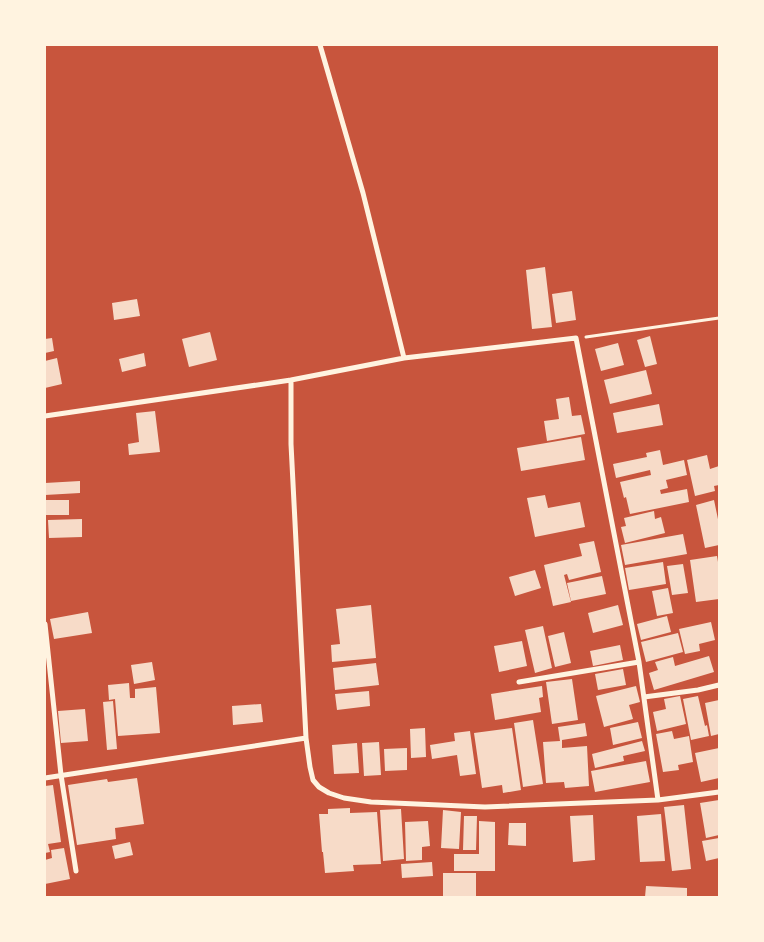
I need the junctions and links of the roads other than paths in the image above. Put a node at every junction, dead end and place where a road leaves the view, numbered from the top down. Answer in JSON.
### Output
{"nodes":[{"id":1,"x":320,"y":45,"type":"edge"},
{"id":2,"x":404,"y":358,"type":"junction"},
{"id":3,"x":291,"y":380,"type":"junction"},
{"id":4,"x":45,"y":416,"type":"edge"},
{"id":5,"x":45,"y":624,"type":"edge"},
{"id":6,"x":639,"y":662,"type":"junction"},
{"id":7,"x":519,"y":682,"type":"dead end"},
{"id":8,"x":719,"y":685,"type":"edge"},
{"id":9,"x":644,"y":697,"type":"junction"},
{"id":10,"x":306,"y":738,"type":"junction"},
{"id":11,"x":61,"y":775,"type":"junction"},
{"id":12,"x":45,"y":778,"type":"edge"},
{"id":13,"x":719,"y":792,"type":"edge"},
{"id":14,"x":658,"y":800,"type":"junction"},
{"id":15,"x":76,"y":871,"type":"dead end"}],
"edges":[{"from":1,"to":2,"type":"street"},
{"from":2,"to":3,"type":"street"},
{"from":2,"to":6,"type":"street"},
{"from":3,"to":4,"type":"street"},
{"from":3,"to":10,"type":"street"},
{"from":5,"to":11,"type":"street"},
{"from":6,"to":7,"type":"street"},
{"from":6,"to":9,"type":"street"},
{"from":8,"to":9,"type":"street"},
{"from":9,"to":14,"type":"street"},
{"from":10,"to":11,"type":"street"},
{"from":10,"to":14,"type":"street"},
{"from":11,"to":12,"type":"street"},
{"from":11,"to":15,"type":"street"},
{"from":13,"to":14,"type":"street"}]}
